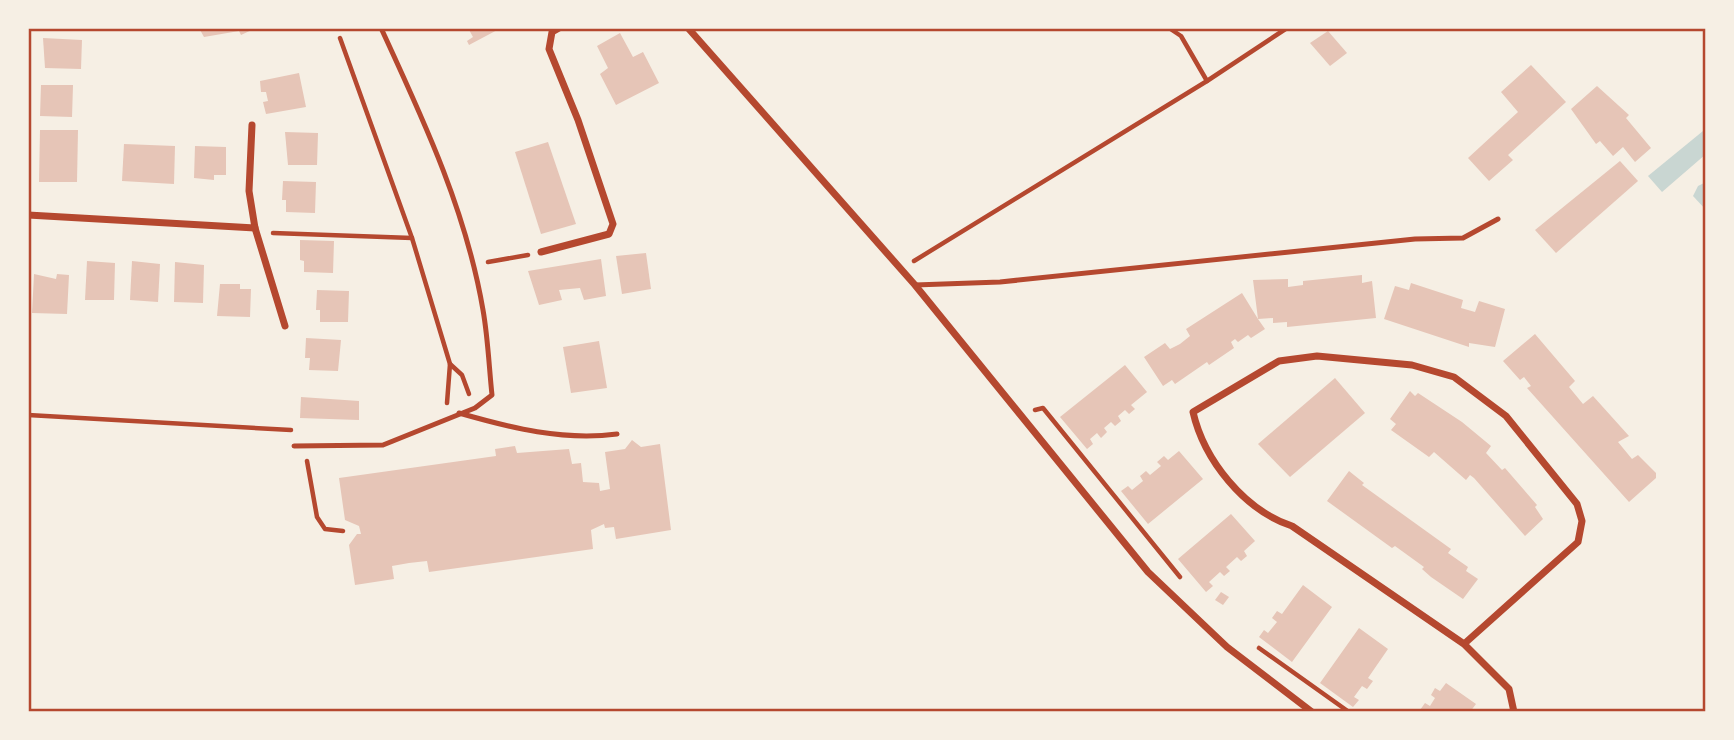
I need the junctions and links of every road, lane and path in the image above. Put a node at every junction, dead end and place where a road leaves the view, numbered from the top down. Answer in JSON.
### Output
{"nodes":[{"id":1,"x":381,"y":28,"type":"edge"},
{"id":2,"x":559,"y":28,"type":"edge"},
{"id":3,"x":688,"y":28,"type":"edge"},
{"id":4,"x":1169,"y":28,"type":"edge"},
{"id":5,"x":1287,"y":28,"type":"edge"},
{"id":6,"x":341,"y":38,"type":"dead end"},
{"id":7,"x":1207,"y":81,"type":"junction"},
{"id":8,"x":251,"y":125,"type":"dead end"},
{"id":9,"x":28,"y":215,"type":"edge"},
{"id":10,"x":1498,"y":219,"type":"dead end"},
{"id":11,"x":255,"y":228,"type":"junction"},
{"id":12,"x":412,"y":238,"type":"junction"},
{"id":13,"x":541,"y":252,"type":"joint"},
{"id":14,"x":474,"y":265,"type":"junction"},
{"id":15,"x":901,"y":269,"type":"junction"},
{"id":16,"x":915,"y":285,"type":"junction"},
{"id":17,"x":285,"y":326,"type":"dead end"},
{"id":18,"x":450,"y":364,"type":"junction"},
{"id":19,"x":475,"y":408,"type":"junction"},
{"id":20,"x":1017,"y":412,"type":"junction"},
{"id":21,"x":458,"y":413,"type":"junction"},
{"id":22,"x":28,"y":415,"type":"edge"},
{"id":23,"x":445,"y":419,"type":"junction"},
{"id":24,"x":617,"y":434,"type":"dead end"},
{"id":25,"x":304,"y":445,"type":"junction"},
{"id":26,"x":294,"y":446,"type":"joint"},
{"id":27,"x":343,"y":531,"type":"dead end"},
{"id":28,"x":1183,"y":581,"type":"dead end"},
{"id":29,"x":1251,"y":642,"type":"dead end"},
{"id":30,"x":1464,"y":644,"type":"junction"},
{"id":31,"x":1312,"y":712,"type":"edge"},
{"id":32,"x":1349,"y":712,"type":"edge"},
{"id":33,"x":1514,"y":712,"type":"edge"}],
"edges":[{"from":1,"to":14,"type":"lane"},
{"from":2,"to":13,"type":"street"},
{"from":3,"to":15,"type":"street"},
{"from":4,"to":7,"type":"path"},
{"from":5,"to":7,"type":"path"},
{"from":6,"to":12,"type":"path"},
{"from":7,"to":15,"type":"path"},
{"from":8,"to":11,"type":"street"},
{"from":9,"to":11,"type":"street"},
{"from":10,"to":16,"type":"lane"},
{"from":11,"to":12,"type":"path"},
{"from":11,"to":17,"type":"street"},
{"from":12,"to":18,"type":"path"},
{"from":13,"to":14,"type":"path"},
{"from":14,"to":19,"type":"lane"},
{"from":15,"to":16,"type":"street"},
{"from":16,"to":20,"type":"street"},
{"from":18,"to":19,"type":"path"},
{"from":18,"to":23,"type":"path"},
{"from":19,"to":21,"type":"lane"},
{"from":20,"to":28,"type":"path"},
{"from":20,"to":31,"type":"street"},
{"from":21,"to":23,"type":"lane"},
{"from":21,"to":24,"type":"lane"},
{"from":22,"to":26,"type":"path"},
{"from":23,"to":25,"type":"lane"},
{"from":25,"to":26,"type":"lane"},
{"from":25,"to":27,"type":"path"},
{"from":29,"to":32,"type":"path"},
{"from":30,"to":30,"type":"street"},
{"from":30,"to":33,"type":"street"}]}
